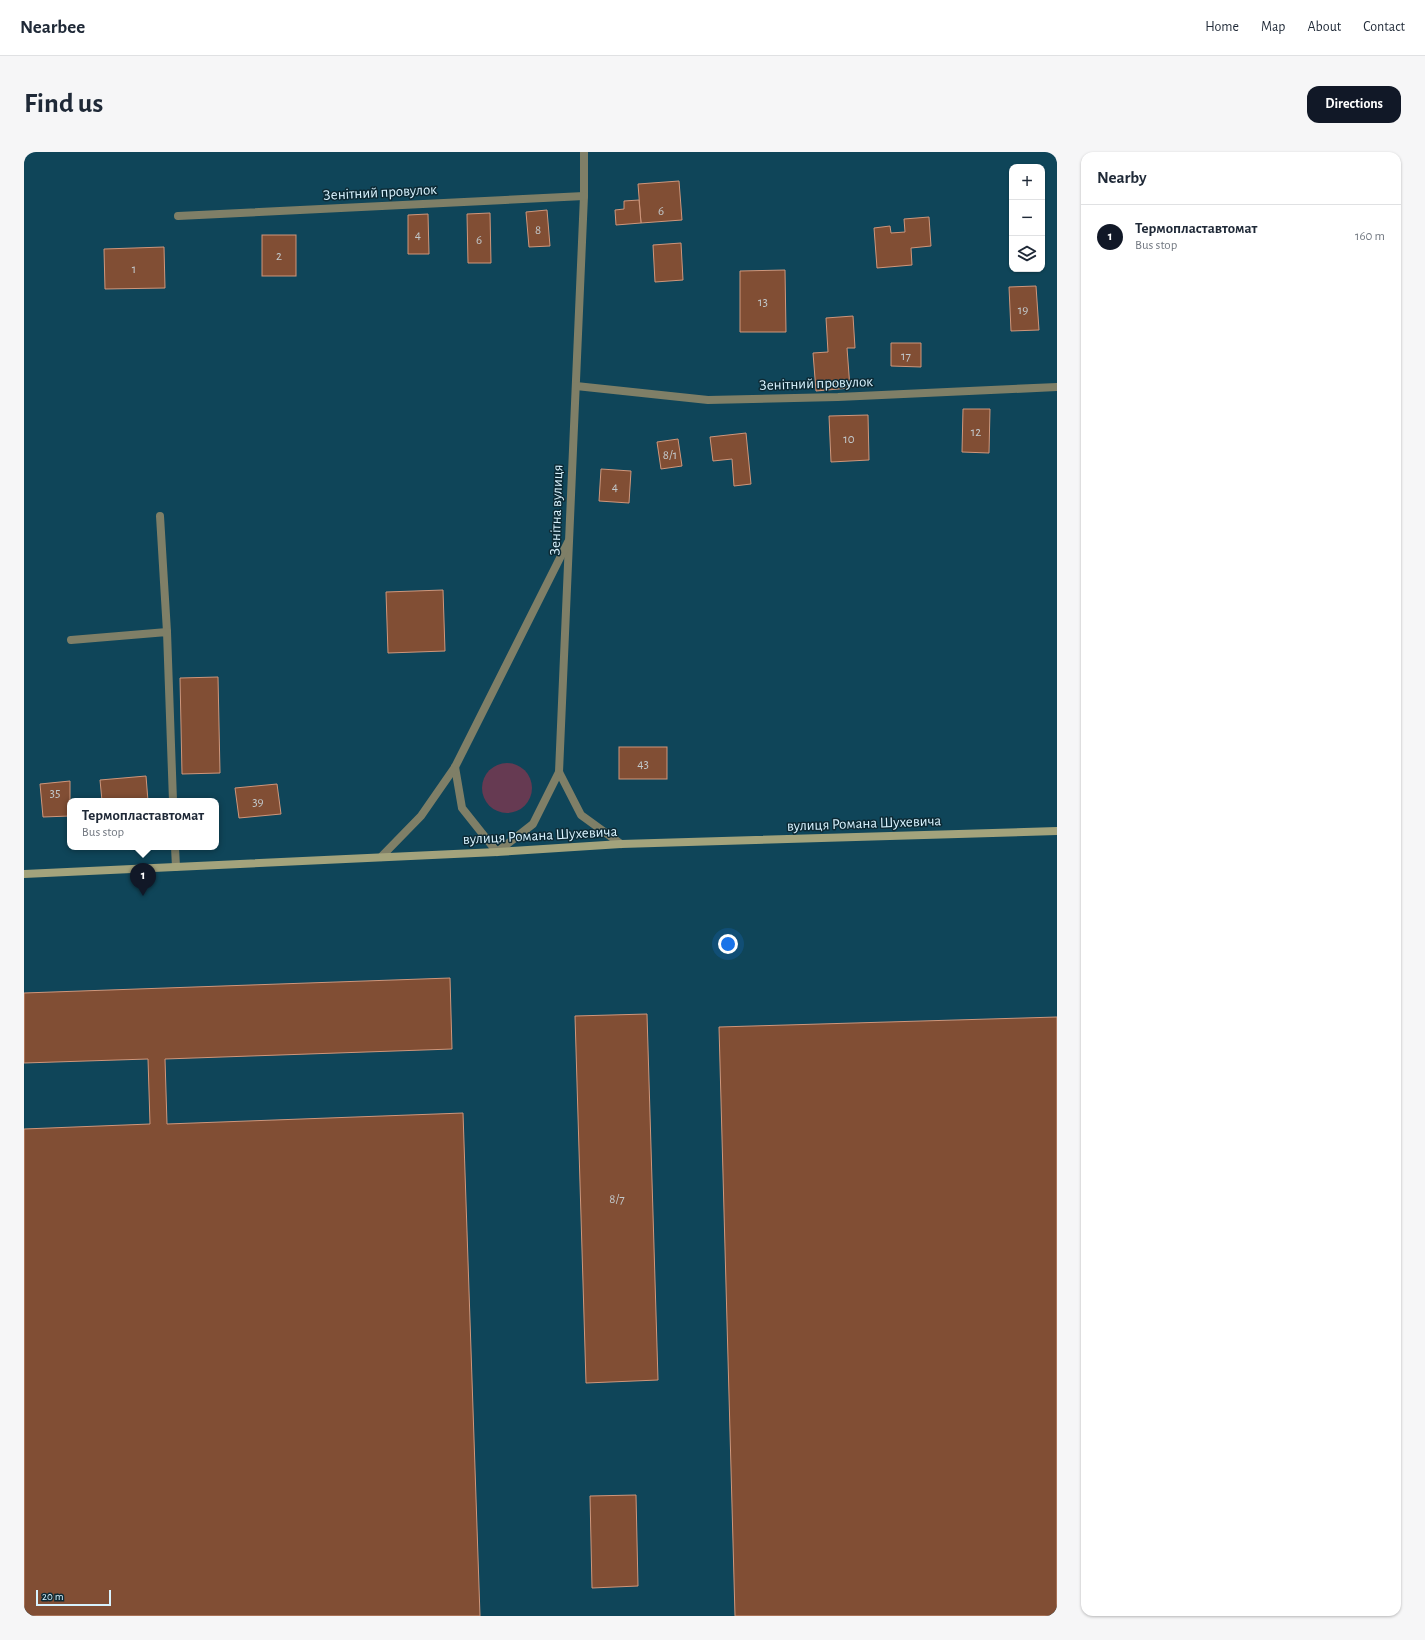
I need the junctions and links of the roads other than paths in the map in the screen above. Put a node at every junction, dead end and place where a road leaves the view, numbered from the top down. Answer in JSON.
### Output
{"nodes":[{"id":1,"x":584,"y":152,"type":"edge"},
{"id":2,"x":584,"y":196,"type":"junction"},
{"id":3,"x":178,"y":216,"type":"dead end"},
{"id":4,"x":576,"y":386,"type":"junction"},
{"id":5,"x":1057,"y":387,"type":"edge"},
{"id":6,"x":160,"y":516,"type":"dead end"},
{"id":7,"x":569,"y":540,"type":"junction"},
{"id":8,"x":167,"y":632,"type":"junction"},
{"id":9,"x":71,"y":640,"type":"dead end"},
{"id":10,"x":455,"y":767,"type":"junction"},
{"id":11,"x":559,"y":772,"type":"junction"},
{"id":12,"x":173,"y":798,"type":"edge"},
{"id":13,"x":1057,"y":831,"type":"edge"},
{"id":14,"x":621,"y":844,"type":"junction"},
{"id":15,"x":175,"y":850,"type":"edge"},
{"id":16,"x":497,"y":852,"type":"junction"},
{"id":17,"x":381,"y":856,"type":"junction"},
{"id":18,"x":176,"y":867,"type":"junction"},
{"id":19,"x":24,"y":874,"type":"edge"}],
"edges":[{"from":1,"to":2,"type":"street","name":"Зенітна вулиця"},
{"from":2,"to":3,"type":"street","name":"Зенітний провулок"},
{"from":2,"to":4,"type":"street","name":"Зенітна вулиця"},
{"from":4,"to":5,"type":"street","name":"Зенітний провулок"},
{"from":4,"to":7,"type":"street","name":"Зенітна вулиця"},
{"from":6,"to":8,"type":"street"},
{"from":7,"to":10,"type":"street"},
{"from":7,"to":11,"type":"street","name":"Зенітна вулиця"},
{"from":8,"to":9,"type":"street"},
{"from":8,"to":12,"type":"street"},
{"from":10,"to":16,"type":"street"},
{"from":10,"to":17,"type":"street"},
{"from":11,"to":14,"type":"street","name":"Зенітна вулиця"},
{"from":11,"to":16,"type":"street"},
{"from":13,"to":14,"type":"main road","name":"вулиця Романа Шухевича"},
{"from":14,"to":16,"type":"main road","name":"вулиця Романа Шухевича"},
{"from":15,"to":18,"type":"street"},
{"from":16,"to":17,"type":"main road","name":"вулиця Романа Шухевича"},
{"from":17,"to":18,"type":"main road","name":"вулиця Романа Шухевича"},
{"from":18,"to":19,"type":"main road","name":"вулиця Романа Шухевича"}]}
